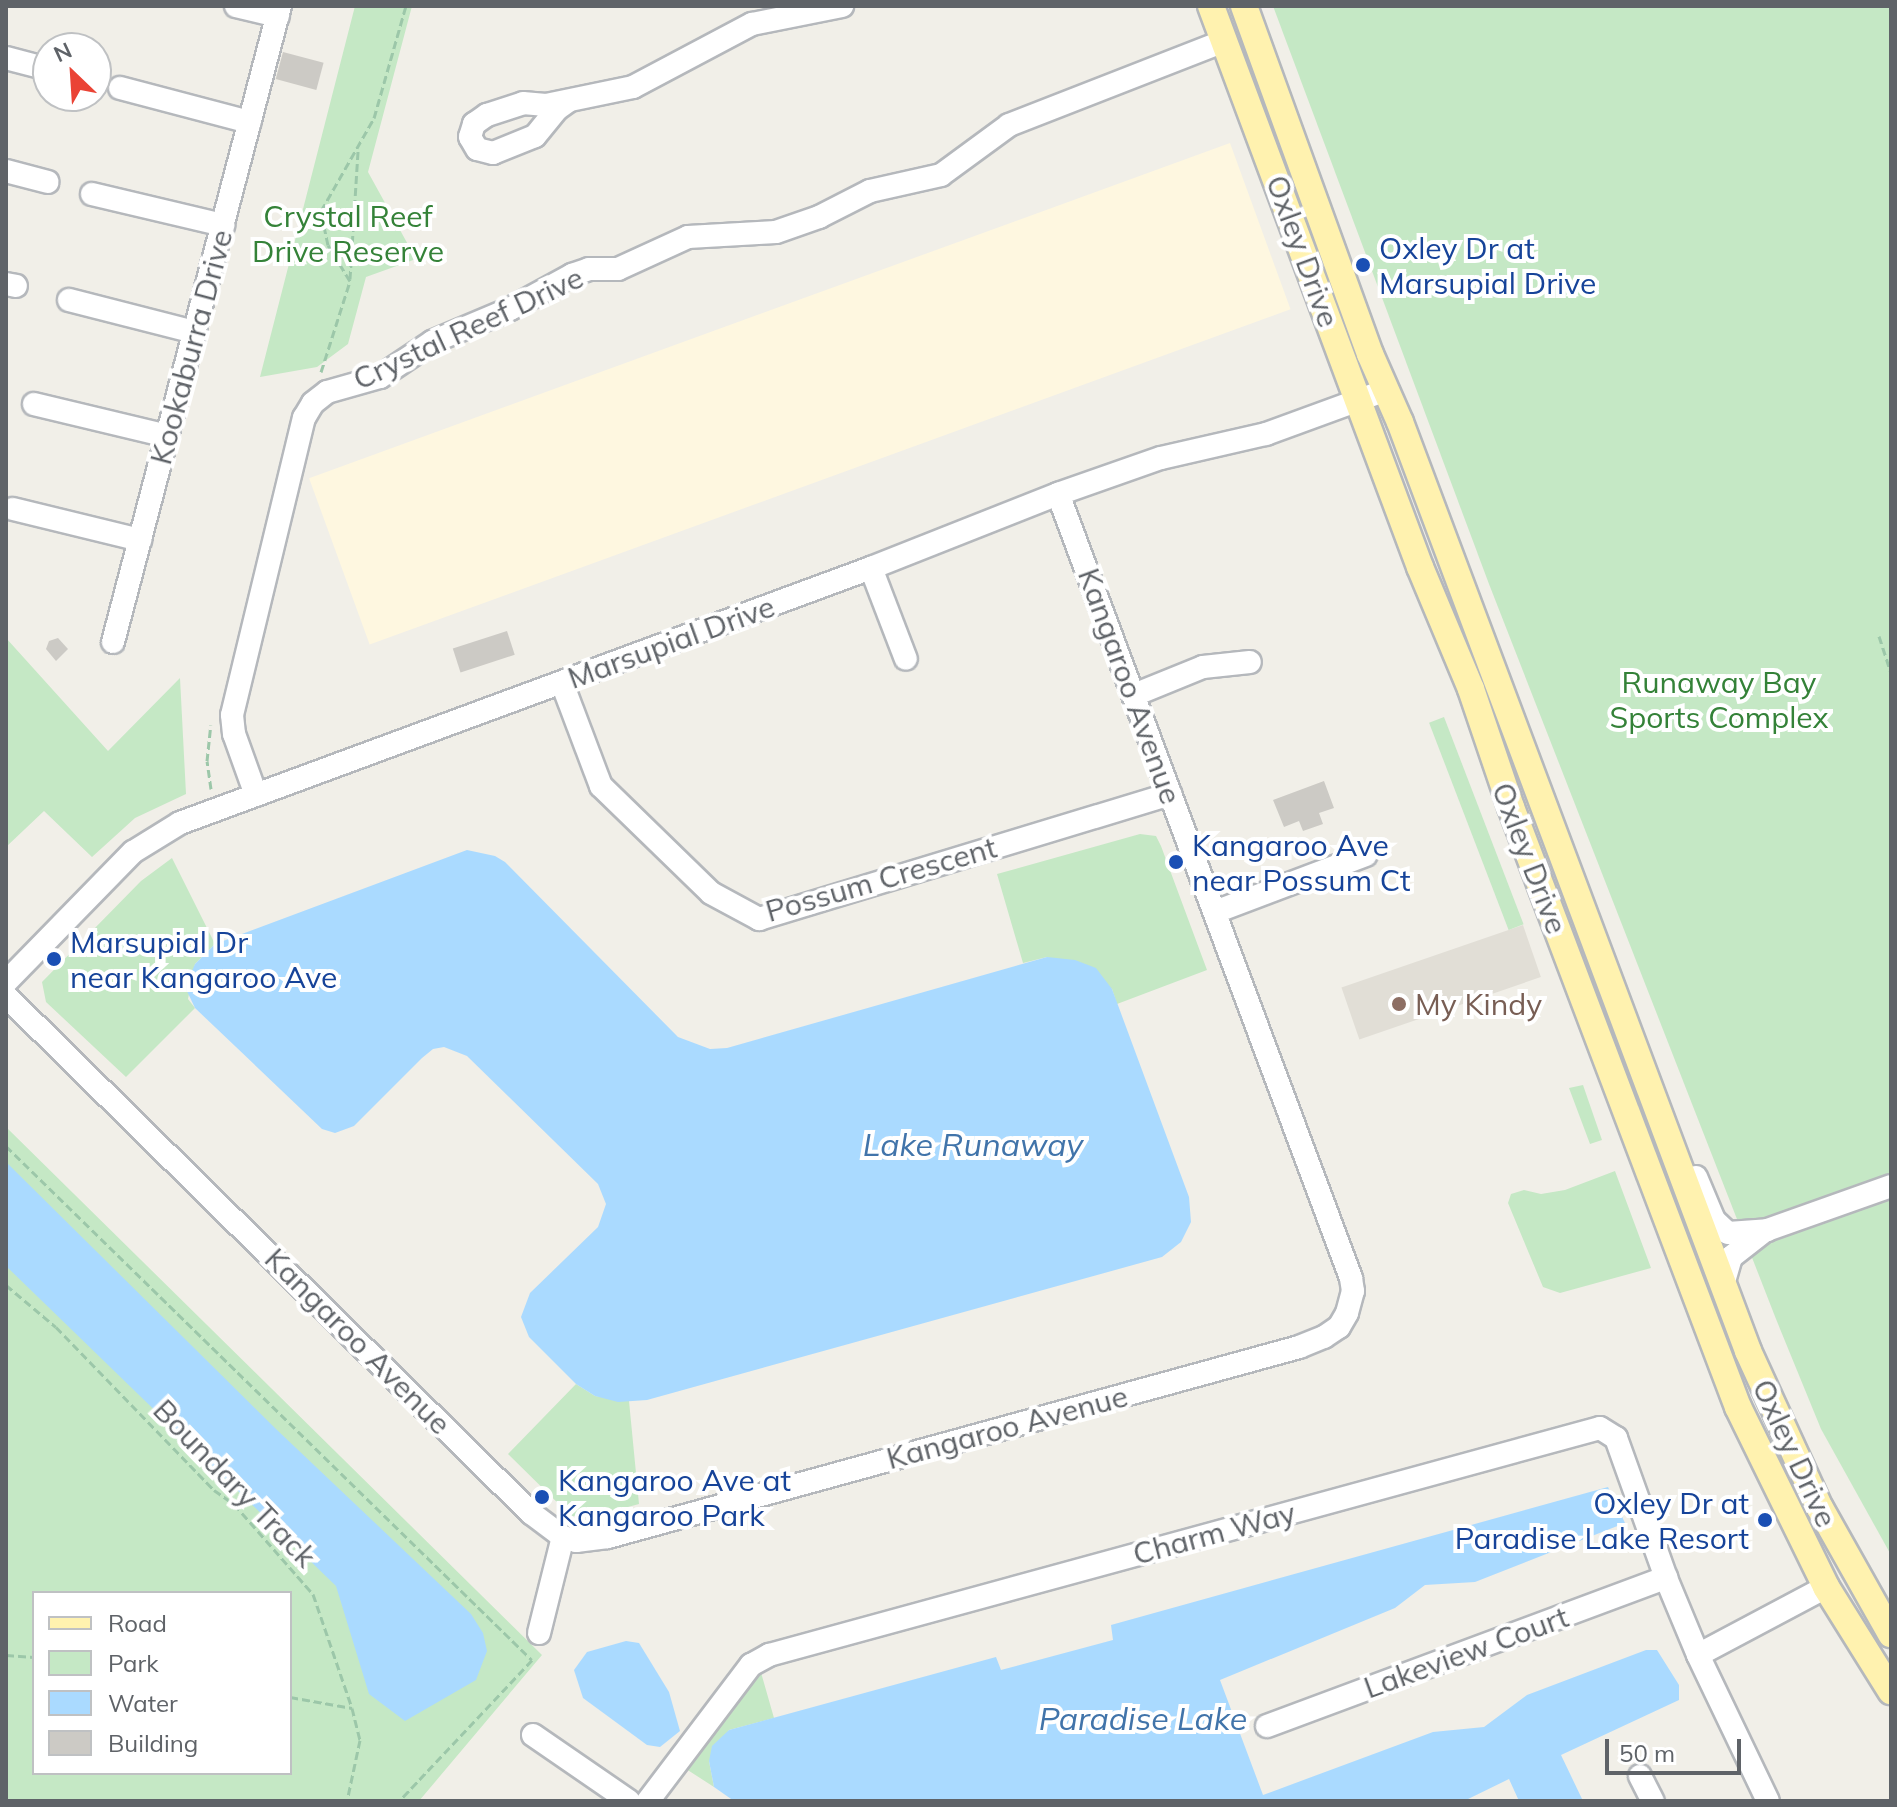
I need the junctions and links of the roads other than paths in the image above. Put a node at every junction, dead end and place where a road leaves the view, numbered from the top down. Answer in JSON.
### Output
{"nodes":[{"id":1,"x":236,"y":6,"type":"edge"},
{"id":2,"x":842,"y":6,"type":"edge"},
{"id":3,"x":1211,"y":6,"type":"edge"},
{"id":4,"x":1244,"y":6,"type":"edge"},
{"id":5,"x":279,"y":11,"type":"edge"},
{"id":6,"x":1224,"y":41,"type":"junction"},
{"id":7,"x":6,"y":58,"type":"edge"},
{"id":8,"x":32,"y":65,"type":"edge"},
{"id":9,"x":120,"y":88,"type":"dead end"},
{"id":10,"x":567,"y":102,"type":"dead end"},
{"id":11,"x":250,"y":122,"type":"junction"},
{"id":12,"x":6,"y":171,"type":"edge"},
{"id":13,"x":48,"y":182,"type":"dead end"},
{"id":14,"x":92,"y":194,"type":"dead end"},
{"id":15,"x":223,"y":225,"type":"junction"},
{"id":16,"x":69,"y":300,"type":"dead end"},
{"id":17,"x":195,"y":332,"type":"junction"},
{"id":18,"x":1386,"y":390,"type":"junction"},
{"id":19,"x":1358,"y":401,"type":"junction"},
{"id":20,"x":34,"y":404,"type":"dead end"},
{"id":21,"x":167,"y":436,"type":"junction"},
{"id":22,"x":1058,"y":494,"type":"junction"},
{"id":23,"x":13,"y":509,"type":"dead end"},
{"id":24,"x":140,"y":540,"type":"junction"},
{"id":25,"x":871,"y":568,"type":"junction"},
{"id":26,"x":113,"y":642,"type":"dead end"},
{"id":27,"x":906,"y":659,"type":"dead end"},
{"id":28,"x":1250,"y":662,"type":"dead end"},
{"id":29,"x":562,"y":683,"type":"junction"},
{"id":30,"x":1134,"y":695,"type":"junction"},
{"id":31,"x":1170,"y":794,"type":"junction"},
{"id":32,"x":256,"y":795,"type":"junction"},
{"id":33,"x":1366,"y":855,"type":"dead end"},
{"id":34,"x":1215,"y":912,"type":"junction"},
{"id":35,"x":6,"y":982,"type":"edge"},
{"id":36,"x":6,"y":996,"type":"edge"},
{"id":37,"x":1671,"y":1145,"type":"junction"},
{"id":38,"x":1891,"y":1186,"type":"edge"},
{"id":39,"x":1767,"y":1230,"type":"junction"},
{"id":40,"x":1723,"y":1285,"type":"junction"},
{"id":41,"x":563,"y":1537,"type":"junction"},
{"id":42,"x":1666,"y":1578,"type":"junction"},
{"id":43,"x":1826,"y":1587,"type":"junction"},
{"id":44,"x":539,"y":1633,"type":"dead end"},
{"id":45,"x":1891,"y":1634,"type":"edge"},
{"id":46,"x":1698,"y":1655,"type":"junction"},
{"id":47,"x":1891,"y":1691,"type":"edge"},
{"id":48,"x":1267,"y":1726,"type":"dead end"},
{"id":49,"x":533,"y":1735,"type":"dead end"},
{"id":50,"x":1640,"y":1776,"type":"dead end"},
{"id":51,"x":629,"y":1801,"type":"edge"},
{"id":52,"x":648,"y":1801,"type":"edge"},
{"id":53,"x":1653,"y":1801,"type":"edge"},
{"id":54,"x":1768,"y":1801,"type":"edge"}],
"edges":[{"from":1,"to":5,"type":"street"},
{"from":2,"to":10,"type":"street"},
{"from":3,"to":6,"type":"main road","name":"Oxley Drive"},
{"from":4,"to":18,"type":"main road","name":"Oxley Drive"},
{"from":5,"to":11,"type":"street","name":"Kookaburra Drive"},
{"from":6,"to":19,"type":"main road","name":"Oxley Drive"},
{"from":6,"to":32,"type":"street","name":"Crystal Reef Drive"},
{"from":7,"to":8,"type":"street"},
{"from":9,"to":11,"type":"street"},
{"from":11,"to":15,"type":"street","name":"Kookaburra Drive"},
{"from":12,"to":13,"type":"street"},
{"from":14,"to":15,"type":"street"},
{"from":15,"to":17,"type":"street","name":"Kookaburra Drive"},
{"from":16,"to":17,"type":"street"},
{"from":17,"to":21,"type":"street","name":"Kookaburra Drive"},
{"from":18,"to":19,"type":"street","name":"Marsupial Drive"},
{"from":18,"to":37,"type":"main road","name":"Oxley Drive"},
{"from":19,"to":22,"type":"street","name":"Marsupial Drive"},
{"from":19,"to":43,"type":"main road","name":"Oxley Drive"},
{"from":20,"to":21,"type":"street"},
{"from":21,"to":24,"type":"street","name":"Kookaburra Drive"},
{"from":22,"to":25,"type":"street","name":"Marsupial Drive"},
{"from":22,"to":30,"type":"street","name":"Kangaroo Avenue"},
{"from":23,"to":24,"type":"street"},
{"from":24,"to":26,"type":"street","name":"Kookaburra Drive"},
{"from":25,"to":27,"type":"street"},
{"from":25,"to":29,"type":"street","name":"Marsupial Drive"},
{"from":28,"to":30,"type":"street"},
{"from":29,"to":31,"type":"street","name":"Possum Crescent"},
{"from":29,"to":32,"type":"street","name":"Marsupial Drive"},
{"from":30,"to":31,"type":"street","name":"Kangaroo Avenue"},
{"from":31,"to":34,"type":"street","name":"Kangaroo Avenue"},
{"from":32,"to":35,"type":"street","name":"Marsupial Drive"},
{"from":33,"to":34,"type":"street"},
{"from":34,"to":41,"type":"street","name":"Kangaroo Avenue"},
{"from":36,"to":41,"type":"street","name":"Kangaroo Avenue"},
{"from":37,"to":39,"type":"street"},
{"from":37,"to":40,"type":"main road","name":"Oxley Drive"},
{"from":38,"to":39,"type":"street"},
{"from":39,"to":40,"type":"street"},
{"from":40,"to":45,"type":"main road","name":"Oxley Drive"},
{"from":41,"to":44,"type":"street"},
{"from":42,"to":46,"type":"street","name":"Charm Way"},
{"from":42,"to":48,"type":"street","name":"Lakeview Court"},
{"from":42,"to":52,"type":"street","name":"Charm Way"},
{"from":43,"to":46,"type":"street"},
{"from":43,"to":47,"type":"main road","name":"Oxley Drive"},
{"from":46,"to":54,"type":"street","name":"Charm Way"},
{"from":49,"to":51,"type":"street"},
{"from":50,"to":53,"type":"street"}]}
